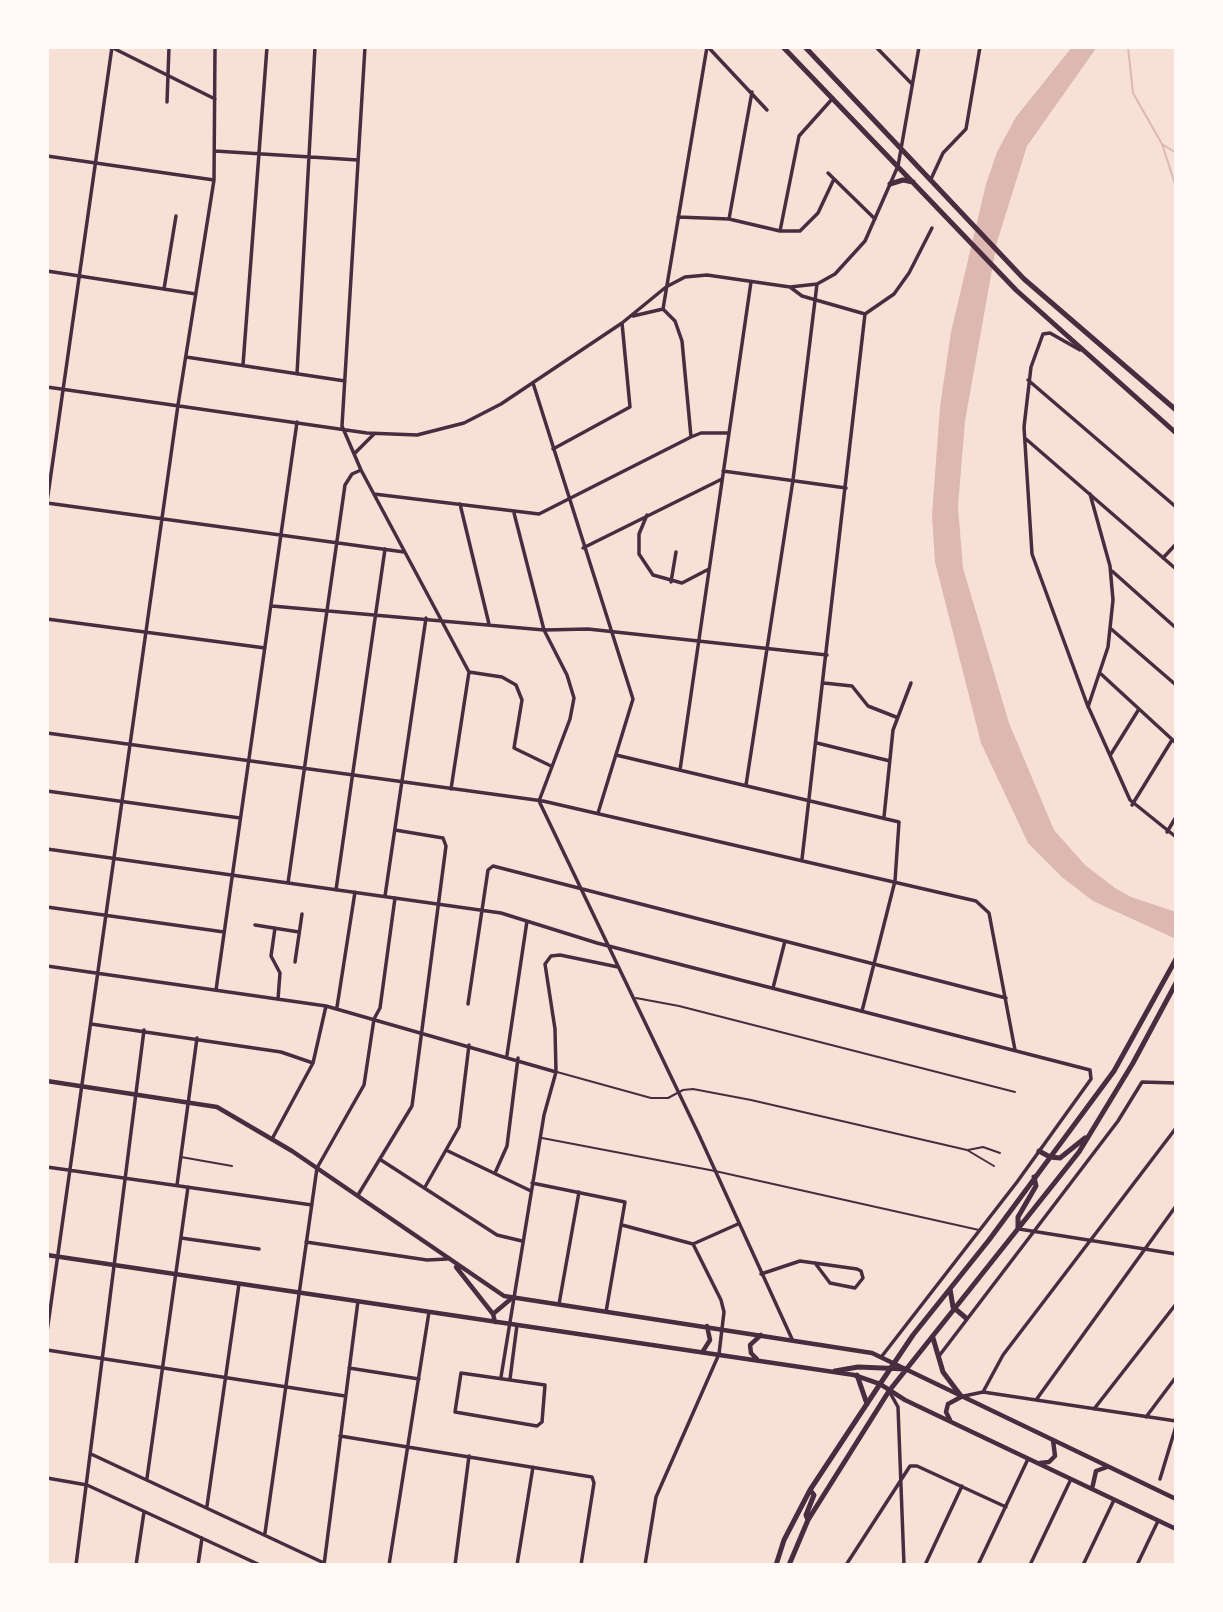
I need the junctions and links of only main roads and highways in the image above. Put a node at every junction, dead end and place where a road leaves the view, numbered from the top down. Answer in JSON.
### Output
{"nodes":[{"id":1,"x":783,"y":47,"type":"edge"},
{"id":2,"x":805,"y":47,"type":"edge"},
{"id":3,"x":913,"y":182,"type":"junction"},
{"id":4,"x":890,"y":184,"type":"road end"},
{"id":5,"x":1176,"y":410,"type":"edge"},
{"id":6,"x":1176,"y":433,"type":"edge"},
{"id":7,"x":1176,"y":959,"type":"edge"},
{"id":8,"x":1176,"y":983,"type":"edge"},
{"id":9,"x":1092,"y":1131,"type":"junction"},
{"id":10,"x":1039,"y":1150,"type":"road end"},
{"id":11,"x":1050,"y":1157,"type":"junction"},
{"id":12,"x":1034,"y":1177,"type":"junction"},
{"id":13,"x":1018,"y":1229,"type":"junction"},
{"id":14,"x":950,"y":1289,"type":"junction"},
{"id":15,"x":955,"y":1310,"type":"junction"},
{"id":16,"x":966,"y":1318,"type":"road end"},
{"id":17,"x":933,"y":1338,"type":"junction"},
{"id":18,"x":892,"y":1366,"type":"junction"},
{"id":19,"x":906,"y":1369,"type":"junction"},
{"id":20,"x":835,"y":1371,"type":"road end"},
{"id":21,"x":857,"y":1376,"type":"road end"},
{"id":22,"x":961,"y":1396,"type":"road end"},
{"id":23,"x":867,"y":1404,"type":"junction"},
{"id":24,"x":810,"y":1490,"type":"junction"},
{"id":25,"x":808,"y":1520,"type":"junction"},
{"id":26,"x":776,"y":1565,"type":"edge"},
{"id":27,"x":789,"y":1565,"type":"edge"}],
"edges":[{"from":1,"to":3,"type":"main road"},
{"from":2,"to":5,"type":"main road"},
{"from":3,"to":4,"type":"main road"},
{"from":3,"to":6,"type":"main road"},
{"from":7,"to":11,"type":"main road"},
{"from":8,"to":9,"type":"main road"},
{"from":9,"to":11,"type":"main road"},
{"from":9,"to":13,"type":"main road"},
{"from":10,"to":11,"type":"main road"},
{"from":11,"to":12,"type":"main road"},
{"from":12,"to":13,"type":"main road"},
{"from":12,"to":14,"type":"main road"},
{"from":13,"to":15,"type":"main road"},
{"from":14,"to":15,"type":"main road"},
{"from":14,"to":18,"type":"main road"},
{"from":15,"to":16,"type":"main road"},
{"from":15,"to":17,"type":"main road"},
{"from":17,"to":19,"type":"main road"},
{"from":17,"to":22,"type":"main road"},
{"from":18,"to":19,"type":"main road"},
{"from":18,"to":20,"type":"main road"},
{"from":18,"to":23,"type":"main road"},
{"from":19,"to":25,"type":"main road"},
{"from":21,"to":23,"type":"main road"},
{"from":23,"to":24,"type":"main road"},
{"from":24,"to":25,"type":"main road"},
{"from":24,"to":26,"type":"main road"},
{"from":25,"to":27,"type":"main road"}]}
